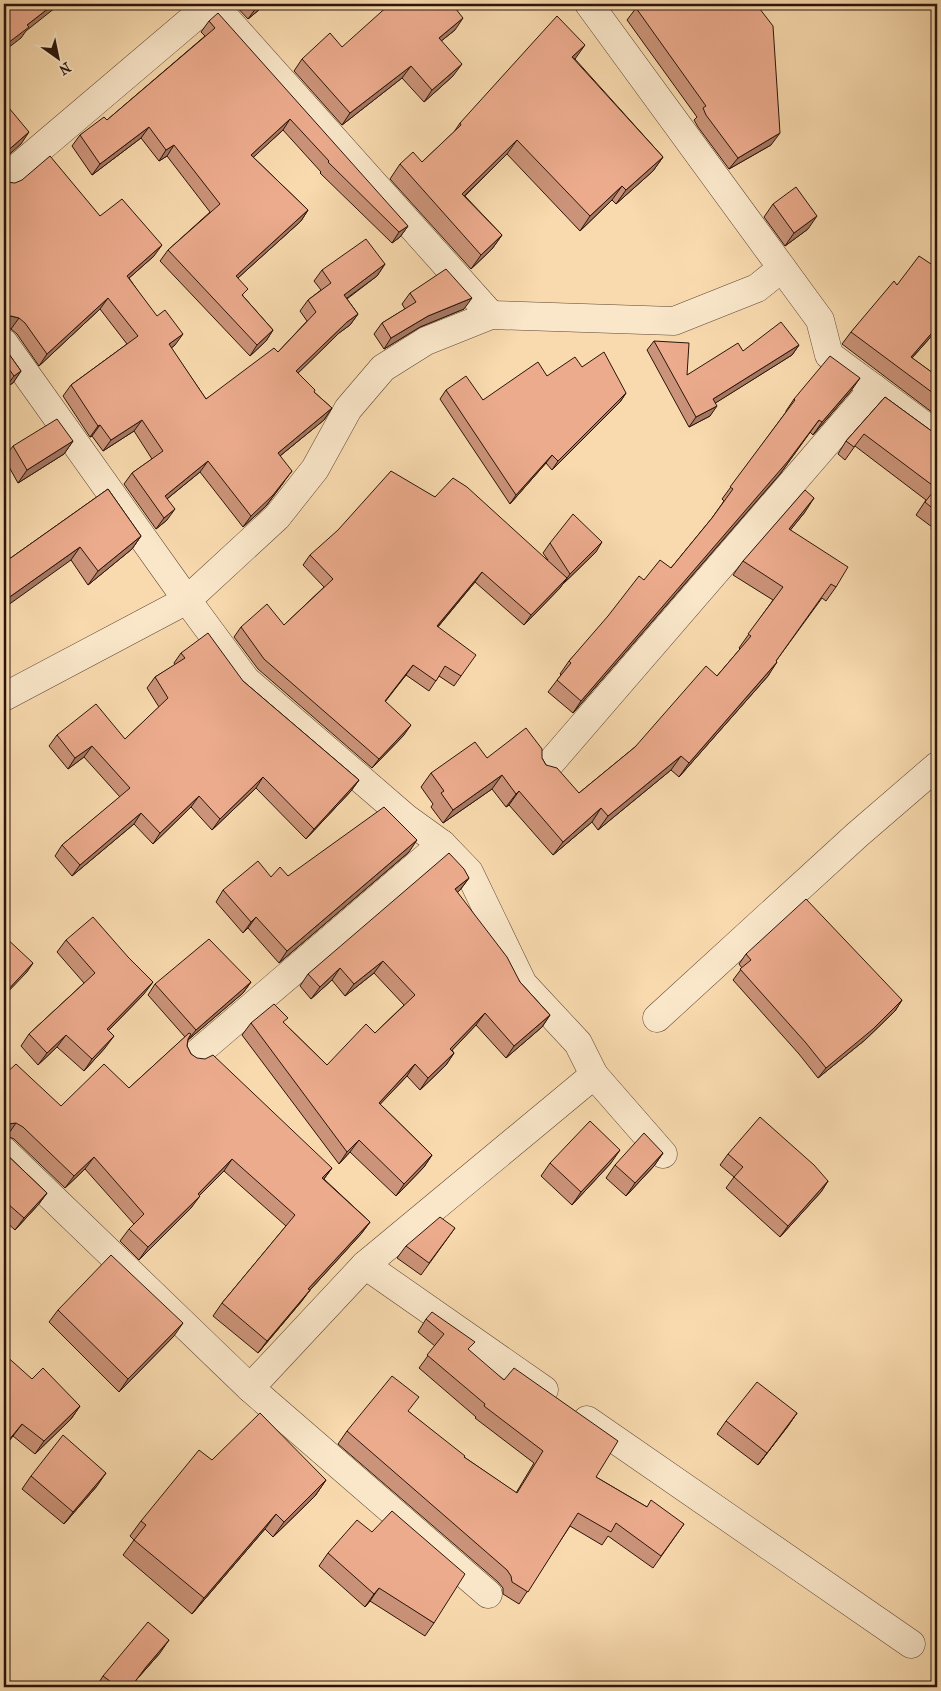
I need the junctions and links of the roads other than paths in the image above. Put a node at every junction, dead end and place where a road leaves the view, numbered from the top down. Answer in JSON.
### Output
{"nodes":[{"id":1,"x":212,"y":4,"type":"edge"},
{"id":2,"x":589,"y":4,"type":"edge"},
{"id":3,"x":4,"y":179,"type":"edge"},
{"id":4,"x":782,"y":268,"type":"junction"},
{"id":5,"x":491,"y":315,"type":"junction"},
{"id":6,"x":4,"y":343,"type":"edge"},
{"id":7,"x":874,"y":388,"type":"junction"},
{"id":8,"x":937,"y":435,"type":"edge"},
{"id":9,"x":187,"y":600,"type":"junction"},
{"id":10,"x":4,"y":696,"type":"edge"},
{"id":11,"x":937,"y":766,"type":"edge"},
{"id":12,"x":547,"y":767,"type":"edge"},
{"id":13,"x":442,"y":844,"type":"junction"},
{"id":14,"x":656,"y":1018,"type":"dead end"},
{"id":15,"x":194,"y":1056,"type":"edge"},
{"id":16,"x":594,"y":1075,"type":"junction"},
{"id":17,"x":4,"y":1151,"type":"edge"},
{"id":18,"x":663,"y":1154,"type":"edge"},
{"id":19,"x":365,"y":1265,"type":"junction"},
{"id":20,"x":250,"y":1388,"type":"junction"},
{"id":21,"x":488,"y":1594,"type":"dead end"},
{"id":22,"x":911,"y":1644,"type":"dead end"}],
"edges":[{"from":1,"to":3,"type":"street"},
{"from":1,"to":5,"type":"street"},
{"from":2,"to":4,"type":"street"},
{"from":4,"to":5,"type":"street"},
{"from":4,"to":7,"type":"street"},
{"from":5,"to":9,"type":"street"},
{"from":6,"to":9,"type":"street"},
{"from":7,"to":8,"type":"street"},
{"from":7,"to":12,"type":"street"},
{"from":9,"to":10,"type":"street"},
{"from":9,"to":13,"type":"street"},
{"from":11,"to":14,"type":"street"},
{"from":13,"to":15,"type":"street"},
{"from":13,"to":16,"type":"street"},
{"from":16,"to":18,"type":"street"},
{"from":16,"to":19,"type":"street"},
{"from":17,"to":20,"type":"street"},
{"from":19,"to":20,"type":"street"},
{"from":19,"to":22,"type":"street"},
{"from":20,"to":21,"type":"street"}]}
